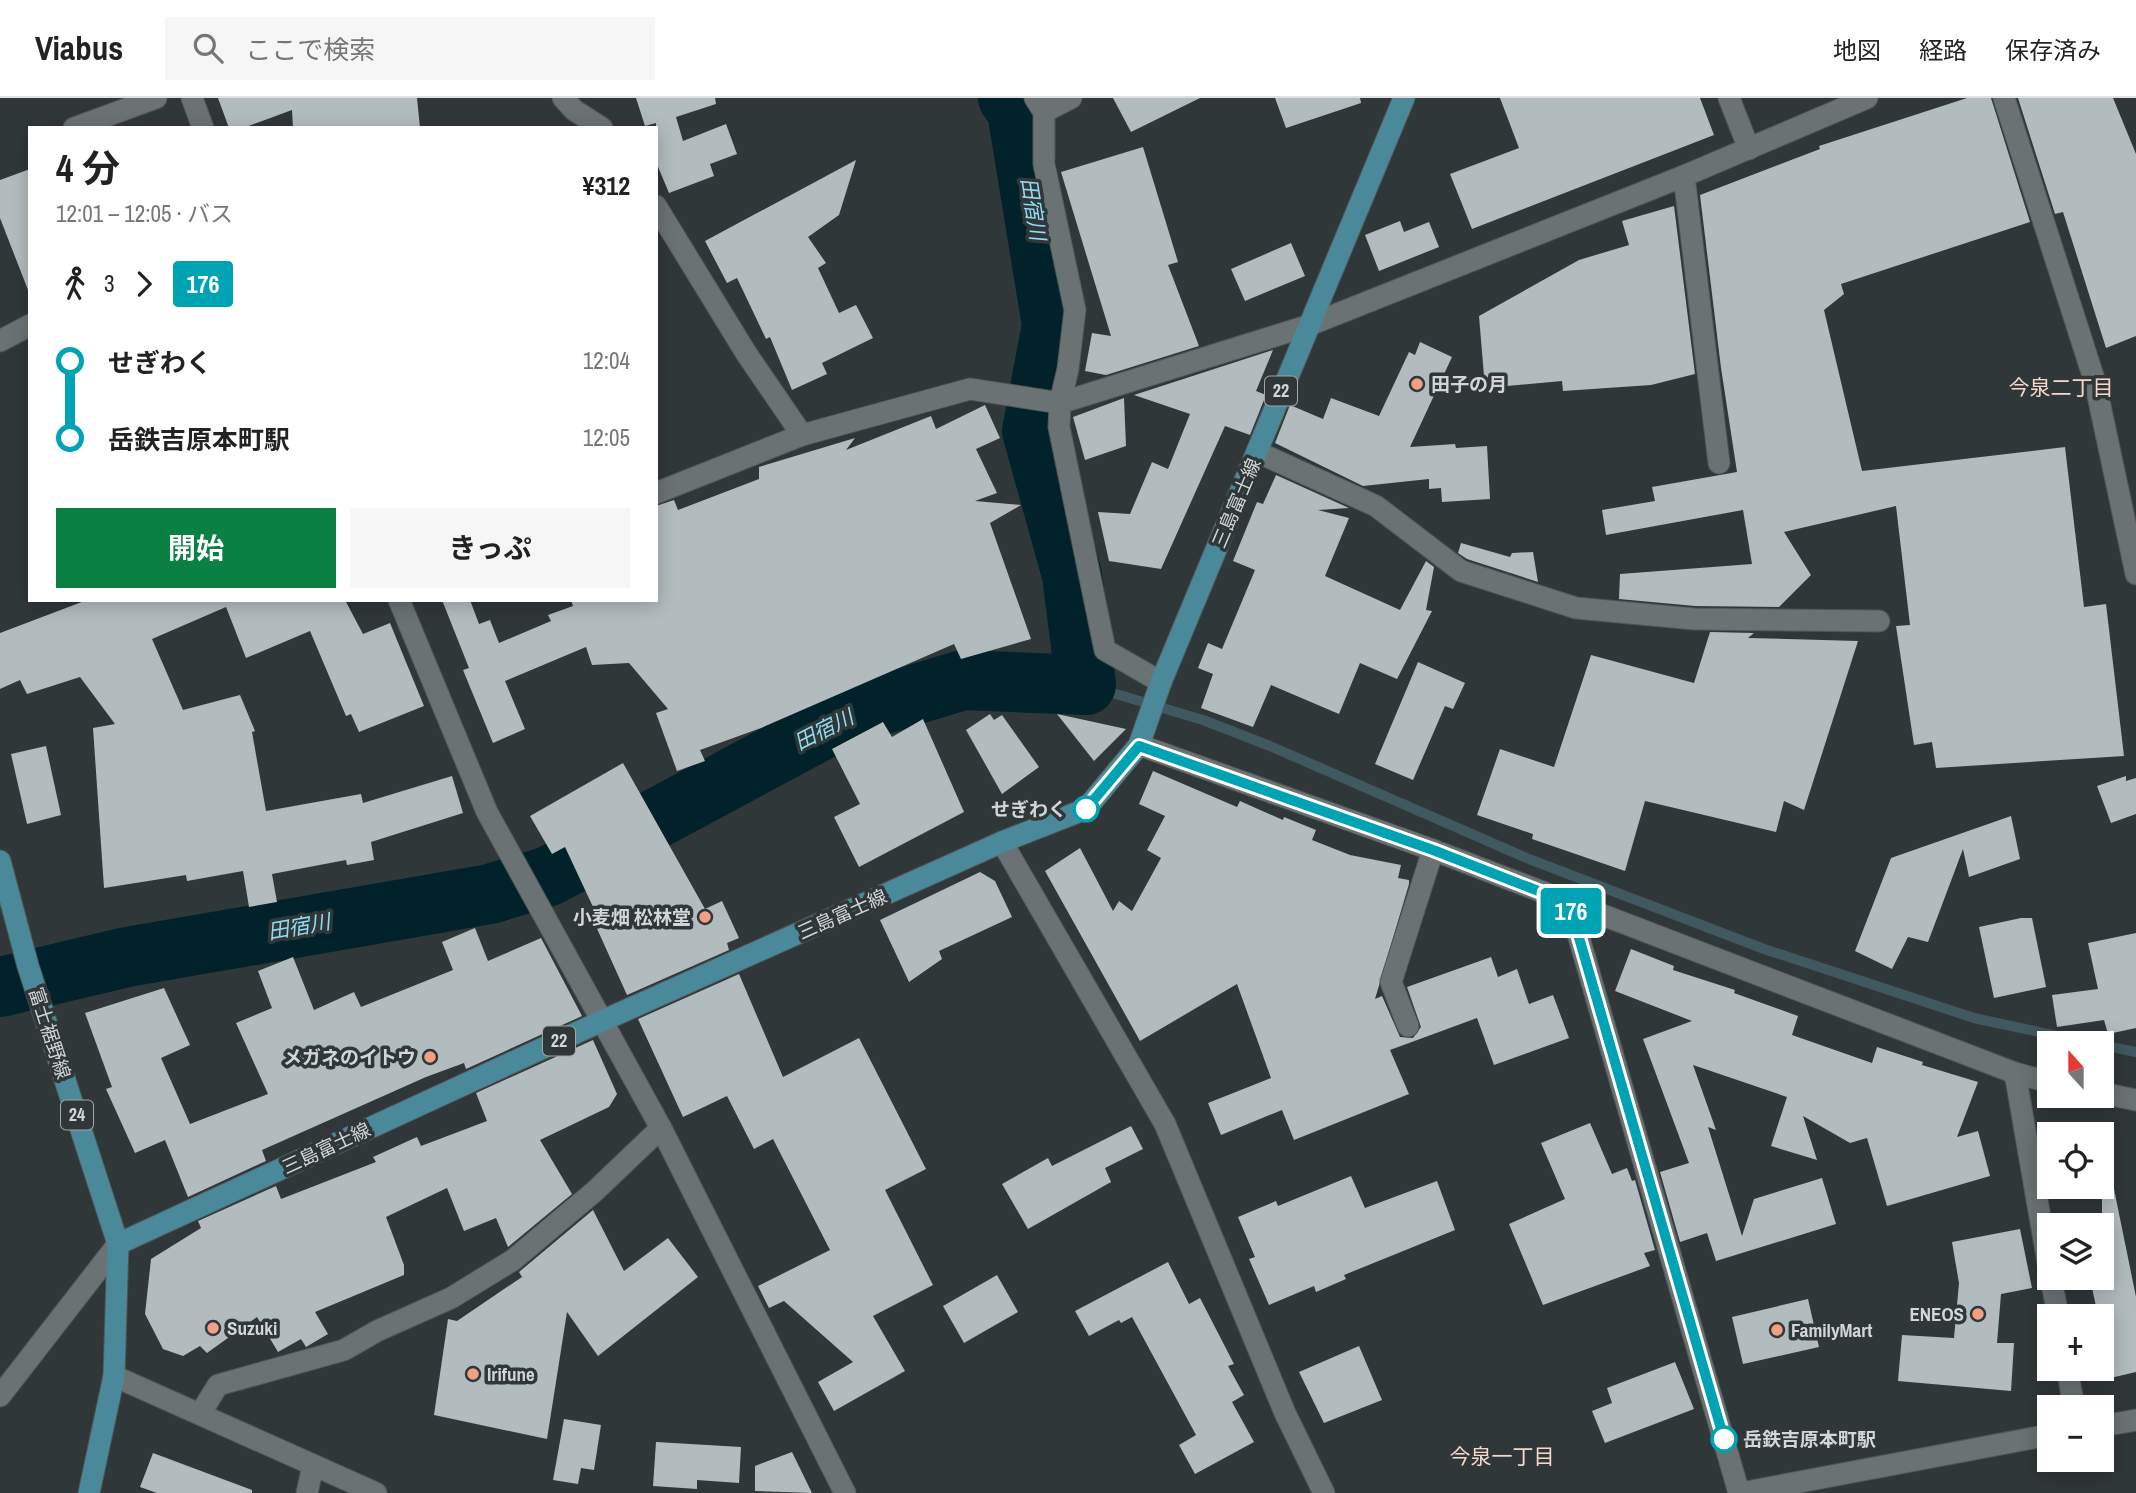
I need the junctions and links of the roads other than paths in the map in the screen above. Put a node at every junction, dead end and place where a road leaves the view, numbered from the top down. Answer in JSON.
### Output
{"nodes":[{"id":1,"x":156,"y":98,"type":"edge"},
{"id":2,"x":192,"y":98,"type":"edge"},
{"id":3,"x":563,"y":98,"type":"edge"},
{"id":4,"x":1071,"y":98,"type":"edge"},
{"id":5,"x":1404,"y":98,"type":"edge"},
{"id":6,"x":1729,"y":98,"type":"edge"},
{"id":7,"x":1867,"y":98,"type":"edge"},
{"id":8,"x":2004,"y":98,"type":"edge"},
{"id":9,"x":1039,"y":105,"type":"edge"},
{"id":10,"x":79,"y":126,"type":"edge"},
{"id":11,"x":202,"y":126,"type":"edge"},
{"id":12,"x":599,"y":126,"type":"edge"},
{"id":13,"x":1749,"y":149,"type":"junction"},
{"id":14,"x":1684,"y":176,"type":"junction"},
{"id":15,"x":658,"y":209,"type":"edge"},
{"id":16,"x":28,"y":326,"type":"edge"},
{"id":17,"x":1307,"y":326,"type":"junction"},
{"id":18,"x":0,"y":341,"type":"edge"},
{"id":19,"x":1060,"y":403,"type":"junction"},
{"id":20,"x":802,"y":435,"type":"junction"},
{"id":21,"x":1257,"y":452,"type":"junction"},
{"id":22,"x":1719,"y":463,"type":"dead end"},
{"id":23,"x":658,"y":492,"type":"edge"},
{"id":24,"x":2136,"y":574,"type":"edge"},
{"id":25,"x":400,"y":602,"type":"edge"},
{"id":26,"x":1878,"y":621,"type":"dead end"},
{"id":27,"x":1160,"y":683,"type":"junction"},
{"id":28,"x":1142,"y":736,"type":"junction"},
{"id":29,"x":1002,"y":842,"type":"junction"},
{"id":30,"x":1433,"y":850,"type":"junction"},
{"id":31,"x":0,"y":860,"type":"edge"},
{"id":32,"x":1569,"y":903,"type":"junction"},
{"id":33,"x":601,"y":1021,"type":"junction"},
{"id":34,"x":1408,"y":1026,"type":"dead end"},
{"id":35,"x":2015,"y":1073,"type":"junction"},
{"id":36,"x":2037,"y":1079,"type":"edge"},
{"id":37,"x":2114,"y":1095,"type":"edge"},
{"id":38,"x":2136,"y":1100,"type":"edge"},
{"id":39,"x":661,"y":1128,"type":"junction"},
{"id":40,"x":2039,"y":1213,"type":"edge"},
{"id":41,"x":118,"y":1244,"type":"junction"},
{"id":42,"x":114,"y":1376,"type":"junction"},
{"id":43,"x":2,"y":1389,"type":"edge"},
{"id":44,"x":200,"y":1414,"type":"junction"},
{"id":45,"x":2136,"y":1420,"type":"edge"},
{"id":46,"x":2114,"y":1424,"type":"edge"},
{"id":47,"x":2037,"y":1437,"type":"edge"},
{"id":48,"x":313,"y":1466,"type":"junction"},
{"id":49,"x":89,"y":1493,"type":"edge"},
{"id":50,"x":307,"y":1493,"type":"edge"},
{"id":51,"x":376,"y":1493,"type":"edge"},
{"id":52,"x":845,"y":1493,"type":"edge"},
{"id":53,"x":1324,"y":1493,"type":"edge"},
{"id":54,"x":1740,"y":1493,"type":"edge"}],
"edges":[{"from":1,"to":10,"type":"street"},
{"from":2,"to":11,"type":"street"},
{"from":3,"to":12,"type":"street"},
{"from":4,"to":9,"type":"street"},
{"from":5,"to":17,"type":"main road","name":"三島富士線","number":"22"},
{"from":6,"to":13,"type":"street"},
{"from":7,"to":13,"type":"street"},
{"from":8,"to":24,"type":"street"},
{"from":9,"to":19,"type":"street"},
{"from":13,"to":14,"type":"street"},
{"from":14,"to":17,"type":"street"},
{"from":14,"to":22,"type":"street"},
{"from":15,"to":20,"type":"street"},
{"from":16,"to":18,"type":"street"},
{"from":17,"to":19,"type":"street"},
{"from":17,"to":21,"type":"main road","name":"三島富士線","number":"22"},
{"from":19,"to":20,"type":"street"},
{"from":19,"to":27,"type":"street"},
{"from":20,"to":23,"type":"street"},
{"from":21,"to":26,"type":"street"},
{"from":21,"to":27,"type":"main road","name":"三島富士線","number":"22"},
{"from":25,"to":33,"type":"street"},
{"from":27,"to":28,"type":"main road","name":"三島富士線","number":"22"},
{"from":28,"to":29,"type":"main road","name":"三島富士線","number":"22"},
{"from":28,"to":30,"type":"street"},
{"from":29,"to":33,"type":"main road","name":"三島富士線","number":"22"},
{"from":29,"to":53,"type":"street"},
{"from":30,"to":32,"type":"street"},
{"from":30,"to":34,"type":"street"},
{"from":31,"to":41,"type":"main road","name":"富士裾野線","number":"24"},
{"from":32,"to":35,"type":"street"},
{"from":32,"to":54,"type":"street"},
{"from":33,"to":39,"type":"street"},
{"from":33,"to":41,"type":"main road","name":"三島富士線","number":"22"},
{"from":35,"to":36,"type":"street"},
{"from":35,"to":40,"type":"street"},
{"from":37,"to":38,"type":"street"},
{"from":39,"to":44,"type":"street"},
{"from":39,"to":52,"type":"street"},
{"from":41,"to":42,"type":"main road"},
{"from":41,"to":43,"type":"street"},
{"from":42,"to":44,"type":"street"},
{"from":42,"to":49,"type":"main road"},
{"from":44,"to":48,"type":"street"},
{"from":45,"to":46,"type":"street"},
{"from":47,"to":54,"type":"street"},
{"from":48,"to":50,"type":"street"},
{"from":48,"to":51,"type":"street"}]}
